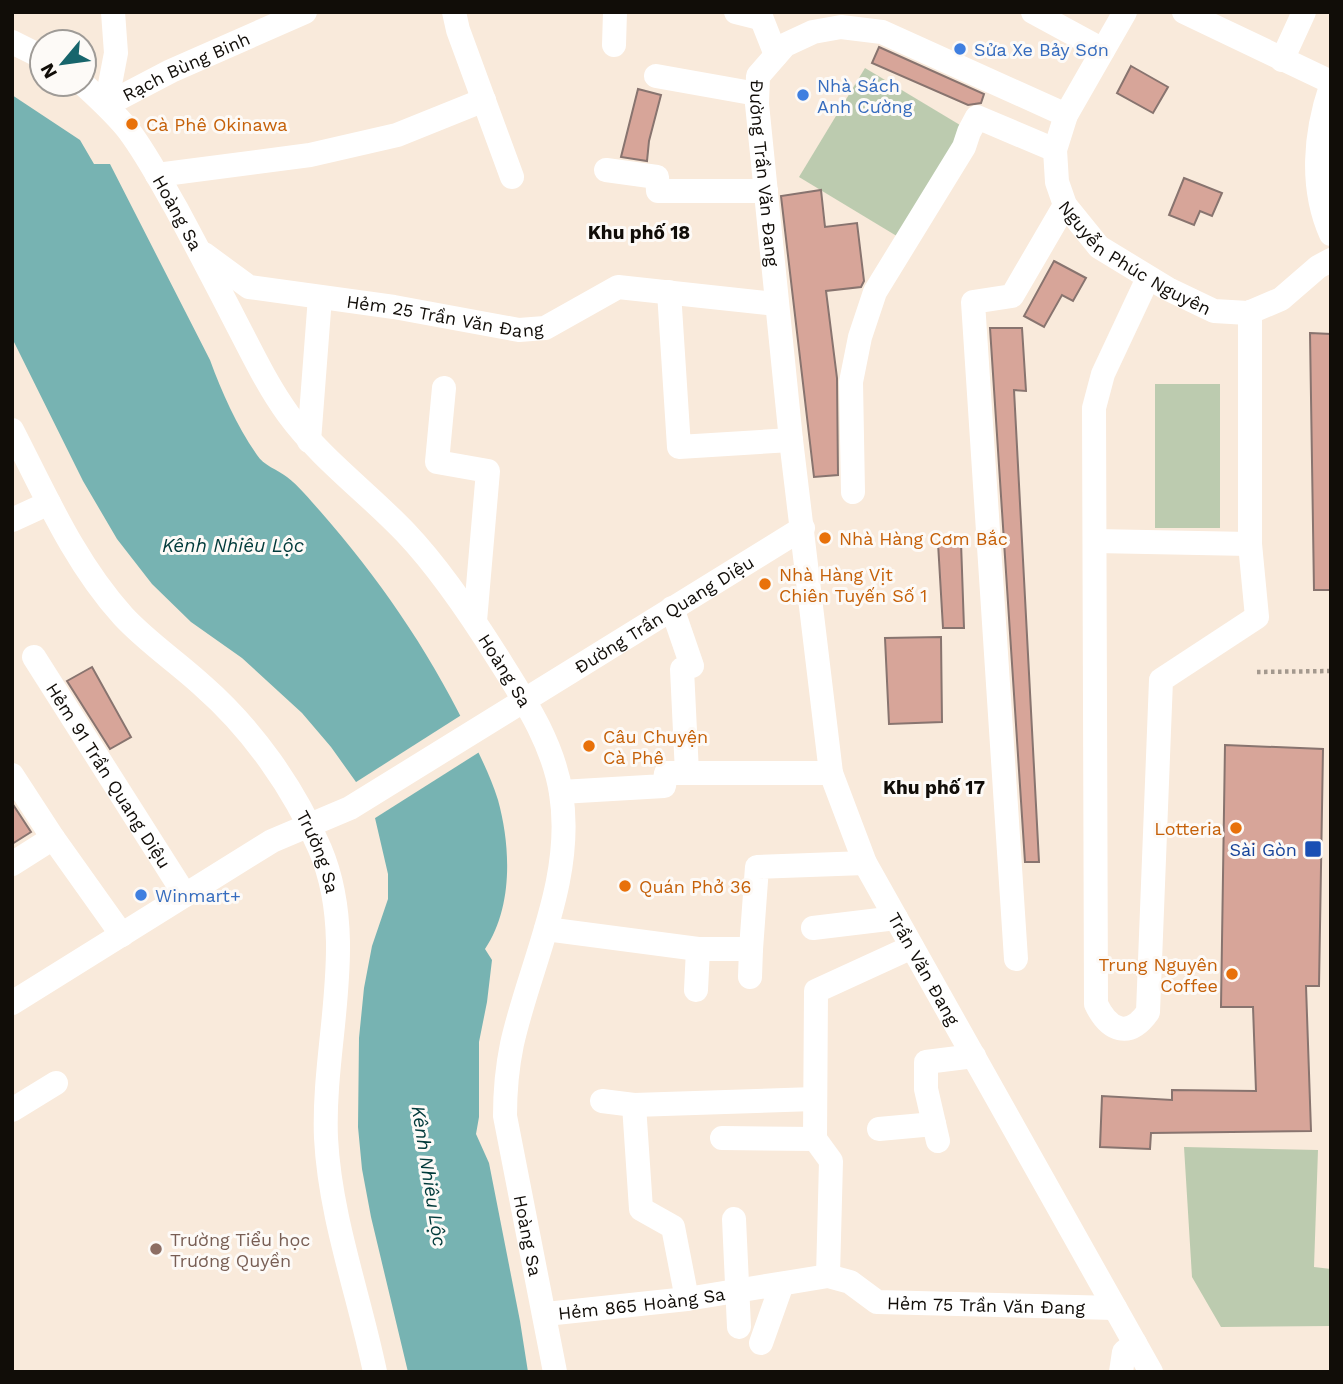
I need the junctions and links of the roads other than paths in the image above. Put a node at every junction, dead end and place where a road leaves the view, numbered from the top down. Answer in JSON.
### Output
{"nodes":[{"id":1,"x":113,"y":12,"type":"edge"},
{"id":2,"x":305,"y":12,"type":"edge"},
{"id":3,"x":454,"y":12,"type":"edge"},
{"id":4,"x":615,"y":12,"type":"edge"},
{"id":5,"x":1033,"y":12,"type":"edge"},
{"id":6,"x":1125,"y":12,"type":"edge"},
{"id":7,"x":1184,"y":12,"type":"edge"},
{"id":8,"x":1304,"y":12,"type":"edge"},
{"id":9,"x":752,"y":14,"type":"edge"},
{"id":10,"x":12,"y":42,"type":"edge"},
{"id":11,"x":614,"y":45,"type":"dead end"},
{"id":12,"x":28,"y":50,"type":"edge"},
{"id":13,"x":1103,"y":50,"type":"junction"},
{"id":14,"x":776,"y":55,"type":"junction"},
{"id":15,"x":1282,"y":60,"type":"junction"},
{"id":16,"x":656,"y":76,"type":"dead end"},
{"id":17,"x":1331,"y":84,"type":"edge"},
{"id":18,"x":757,"y":94,"type":"junction"},
{"id":19,"x":98,"y":98,"type":"edge"},
{"id":20,"x":484,"y":100,"type":"junction"},
{"id":21,"x":106,"y":105,"type":"junction"},
{"id":22,"x":1066,"y":115,"type":"junction"},
{"id":23,"x":1055,"y":150,"type":"junction"},
{"id":24,"x":606,"y":170,"type":"dead end"},
{"id":25,"x":157,"y":175,"type":"junction"},
{"id":26,"x":512,"y":177,"type":"dead end"},
{"id":27,"x":766,"y":191,"type":"junction"},
{"id":28,"x":1065,"y":205,"type":"junction"},
{"id":29,"x":1331,"y":234,"type":"edge"},
{"id":30,"x":198,"y":249,"type":"junction"},
{"id":31,"x":1331,"y":260,"type":"edge"},
{"id":32,"x":1148,"y":278,"type":"junction"},
{"id":33,"x":669,"y":292,"type":"junction"},
{"id":34,"x":320,"y":297,"type":"junction"},
{"id":35,"x":776,"y":304,"type":"junction"},
{"id":36,"x":1250,"y":312,"type":"junction"},
{"id":37,"x":444,"y":388,"type":"dead end"},
{"id":38,"x":12,"y":430,"type":"edge"},
{"id":39,"x":791,"y":440,"type":"junction"},
{"id":40,"x":309,"y":441,"type":"junction"},
{"id":41,"x":853,"y":492,"type":"dead end"},
{"id":42,"x":49,"y":503,"type":"junction"},
{"id":43,"x":12,"y":520,"type":"edge"},
{"id":44,"x":803,"y":528,"type":"junction"},
{"id":45,"x":1095,"y":541,"type":"junction"},
{"id":46,"x":1250,"y":544,"type":"junction"},
{"id":47,"x":672,"y":608,"type":"junction"},
{"id":48,"x":475,"y":621,"type":"junction"},
{"id":49,"x":34,"y":657,"type":"dead end"},
{"id":50,"x":524,"y":699,"type":"junction"},
{"id":51,"x":687,"y":773,"type":"junction"},
{"id":52,"x":831,"y":773,"type":"junction"},
{"id":53,"x":12,"y":775,"type":"edge"},
{"id":54,"x":561,"y":792,"type":"junction"},
{"id":55,"x":309,"y":826,"type":"junction"},
{"id":56,"x":53,"y":838,"type":"junction"},
{"id":57,"x":865,"y":863,"type":"junction"},
{"id":58,"x":12,"y":864,"type":"edge"},
{"id":59,"x":185,"y":895,"type":"junction"},
{"id":60,"x":896,"y":918,"type":"junction"},
{"id":61,"x":813,"y":928,"type":"dead end"},
{"id":62,"x":546,"y":929,"type":"junction"},
{"id":63,"x":122,"y":935,"type":"junction"},
{"id":64,"x":912,"y":947,"type":"junction"},
{"id":65,"x":698,"y":949,"type":"junction"},
{"id":66,"x":751,"y":949,"type":"junction"},
{"id":67,"x":1016,"y":959,"type":"dead end"},
{"id":68,"x":750,"y":977,"type":"dead end"},
{"id":69,"x":695,"y":990,"type":"dead end"},
{"id":70,"x":12,"y":1003,"type":"edge"},
{"id":71,"x":974,"y":1056,"type":"junction"},
{"id":72,"x":56,"y":1083,"type":"dead end"},
{"id":73,"x":815,"y":1099,"type":"junction"},
{"id":74,"x":15,"y":1101,"type":"edge"},
{"id":75,"x":602,"y":1101,"type":"dead end"},
{"id":76,"x":634,"y":1105,"type":"junction"},
{"id":77,"x":879,"y":1129,"type":"dead end"},
{"id":78,"x":722,"y":1138,"type":"dead end"},
{"id":79,"x":815,"y":1139,"type":"junction"},
{"id":80,"x":734,"y":1219,"type":"dead end"},
{"id":81,"x":828,"y":1276,"type":"junction"},
{"id":82,"x":782,"y":1284,"type":"junction"},
{"id":83,"x":737,"y":1291,"type":"junction"},
{"id":84,"x":687,"y":1299,"type":"junction"},
{"id":85,"x":1115,"y":1308,"type":"junction"},
{"id":86,"x":546,"y":1314,"type":"junction"},
{"id":87,"x":739,"y":1327,"type":"dead end"},
{"id":88,"x":761,"y":1343,"type":"dead end"},
{"id":89,"x":1135,"y":1343,"type":"junction"},
{"id":90,"x":375,"y":1372,"type":"edge"},
{"id":91,"x":555,"y":1372,"type":"edge"},
{"id":92,"x":1121,"y":1372,"type":"edge"},
{"id":93,"x":1151,"y":1372,"type":"edge"}],
"edges":[{"from":1,"to":21,"type":"street"},
{"from":2,"to":21,"type":"street","name":"Rạch Bùng Binh"},
{"from":3,"to":20,"type":"street"},
{"from":4,"to":11,"type":"street"},
{"from":5,"to":13,"type":"street"},
{"from":6,"to":13,"type":"street"},
{"from":7,"to":15,"type":"street"},
{"from":8,"to":15,"type":"street"},
{"from":9,"to":14,"type":"street"},
{"from":10,"to":12,"type":"street"},
{"from":13,"to":22,"type":"street"},
{"from":14,"to":18,"type":"street","name":"Đường Trần Văn Đang"},
{"from":14,"to":22,"type":"street","name":"Đường Trần Văn Đang"},
{"from":15,"to":17,"type":"street"},
{"from":16,"to":18,"type":"street"},
{"from":17,"to":29,"type":"street"},
{"from":18,"to":27,"type":"street","name":"Đường Trần Văn Đang"},
{"from":19,"to":21,"type":"street","name":"Hoàng Sa"},
{"from":20,"to":25,"type":"street"},
{"from":20,"to":26,"type":"street"},
{"from":21,"to":25,"type":"street","name":"Hoàng Sa"},
{"from":22,"to":23,"type":"street"},
{"from":23,"to":28,"type":"street","name":"Nguyễn Phúc Nguyên"},
{"from":23,"to":41,"type":"street"},
{"from":24,"to":27,"type":"street"},
{"from":25,"to":30,"type":"street","name":"Hoàng Sa"},
{"from":27,"to":35,"type":"street","name":"Đường Trần Văn Đang"},
{"from":28,"to":32,"type":"street","name":"Nguyễn Phúc Nguyên"},
{"from":28,"to":67,"type":"street"},
{"from":30,"to":34,"type":"street","name":"Hẻm 25 Trần Văn Đang"},
{"from":30,"to":40,"type":"street","name":"Hoàng Sa"},
{"from":31,"to":36,"type":"street","name":"Nguyễn Phúc Nguyên"},
{"from":32,"to":36,"type":"street","name":"Nguyễn Phúc Nguyên"},
{"from":32,"to":45,"type":"street"},
{"from":33,"to":34,"type":"street","name":"Hẻm 25 Trần Văn Đang"},
{"from":33,"to":35,"type":"street","name":"Hẻm 25 Trần Văn Đang"},
{"from":33,"to":39,"type":"street"},
{"from":34,"to":40,"type":"street"},
{"from":35,"to":39,"type":"street","name":"Đường Trần Văn Đang"},
{"from":36,"to":46,"type":"street"},
{"from":37,"to":48,"type":"street"},
{"from":38,"to":42,"type":"street","name":"Trường Sa"},
{"from":39,"to":44,"type":"street","name":"Đường Trần Văn Đang"},
{"from":40,"to":48,"type":"street","name":"Hoàng Sa"},
{"from":42,"to":43,"type":"street"},
{"from":42,"to":55,"type":"street","name":"Trường Sa"},
{"from":44,"to":47,"type":"street","name":"Đường Trần Quang Diệu"},
{"from":44,"to":52,"type":"street","name":"Trần Văn Ðang"},
{"from":45,"to":46,"type":"street"},
{"from":45,"to":46,"type":"street"},
{"from":47,"to":50,"type":"street","name":"Đường Trần Quang Diệu"},
{"from":47,"to":51,"type":"street"},
{"from":48,"to":50,"type":"street","name":"Hoàng Sa"},
{"from":49,"to":59,"type":"street","name":"Hẻm 91 Trần Quang Diệu"},
{"from":50,"to":54,"type":"street","name":"Hoàng Sa"},
{"from":50,"to":55,"type":"street","name":"Đường Trần Quang Diệu"},
{"from":51,"to":52,"type":"street"},
{"from":51,"to":54,"type":"street"},
{"from":52,"to":57,"type":"street","name":"Trần Văn Ðang"},
{"from":53,"to":56,"type":"street"},
{"from":54,"to":62,"type":"street","name":"Hoàng Sa"},
{"from":55,"to":59,"type":"street","name":"Đường Trần Quang Diệu"},
{"from":55,"to":90,"type":"street","name":"Trường Sa"},
{"from":56,"to":58,"type":"street"},
{"from":56,"to":63,"type":"street"},
{"from":57,"to":60,"type":"street","name":"Trần Văn Ðang"},
{"from":57,"to":66,"type":"street"},
{"from":59,"to":63,"type":"street","name":"Đường Trần Quang Diệu"},
{"from":60,"to":61,"type":"street"},
{"from":60,"to":64,"type":"street","name":"Trần Văn Ðang"},
{"from":62,"to":65,"type":"street"},
{"from":62,"to":86,"type":"street","name":"Hoàng Sa"},
{"from":63,"to":70,"type":"street","name":"Đường Trần Quang Diệu"},
{"from":64,"to":71,"type":"street","name":"Trần Văn Ðang"},
{"from":64,"to":73,"type":"street"},
{"from":65,"to":66,"type":"street"},
{"from":65,"to":69,"type":"street"},
{"from":66,"to":68,"type":"street"},
{"from":71,"to":77,"type":"street"},
{"from":71,"to":85,"type":"street","name":"Trần Văn Ðang"},
{"from":72,"to":74,"type":"street"},
{"from":73,"to":76,"type":"street"},
{"from":73,"to":79,"type":"street"},
{"from":75,"to":76,"type":"street"},
{"from":76,"to":84,"type":"street"},
{"from":78,"to":79,"type":"street"},
{"from":79,"to":81,"type":"street"},
{"from":80,"to":83,"type":"street"},
{"from":81,"to":82,"type":"street"},
{"from":81,"to":85,"type":"street","name":"Hẻm 75 Trần Văn Ðang"},
{"from":82,"to":83,"type":"street"},
{"from":82,"to":88,"type":"street"},
{"from":83,"to":84,"type":"street","name":"Hẻm 865 Hoàng Sa"},
{"from":83,"to":87,"type":"street"},
{"from":84,"to":86,"type":"street","name":"Hẻm 865 Hoàng Sa"},
{"from":85,"to":89,"type":"street","name":"Trần Văn Ðang"},
{"from":86,"to":91,"type":"street","name":"Hoàng Sa"},
{"from":89,"to":92,"type":"street"},
{"from":89,"to":93,"type":"street","name":"Trần Văn Ðang"}]}
